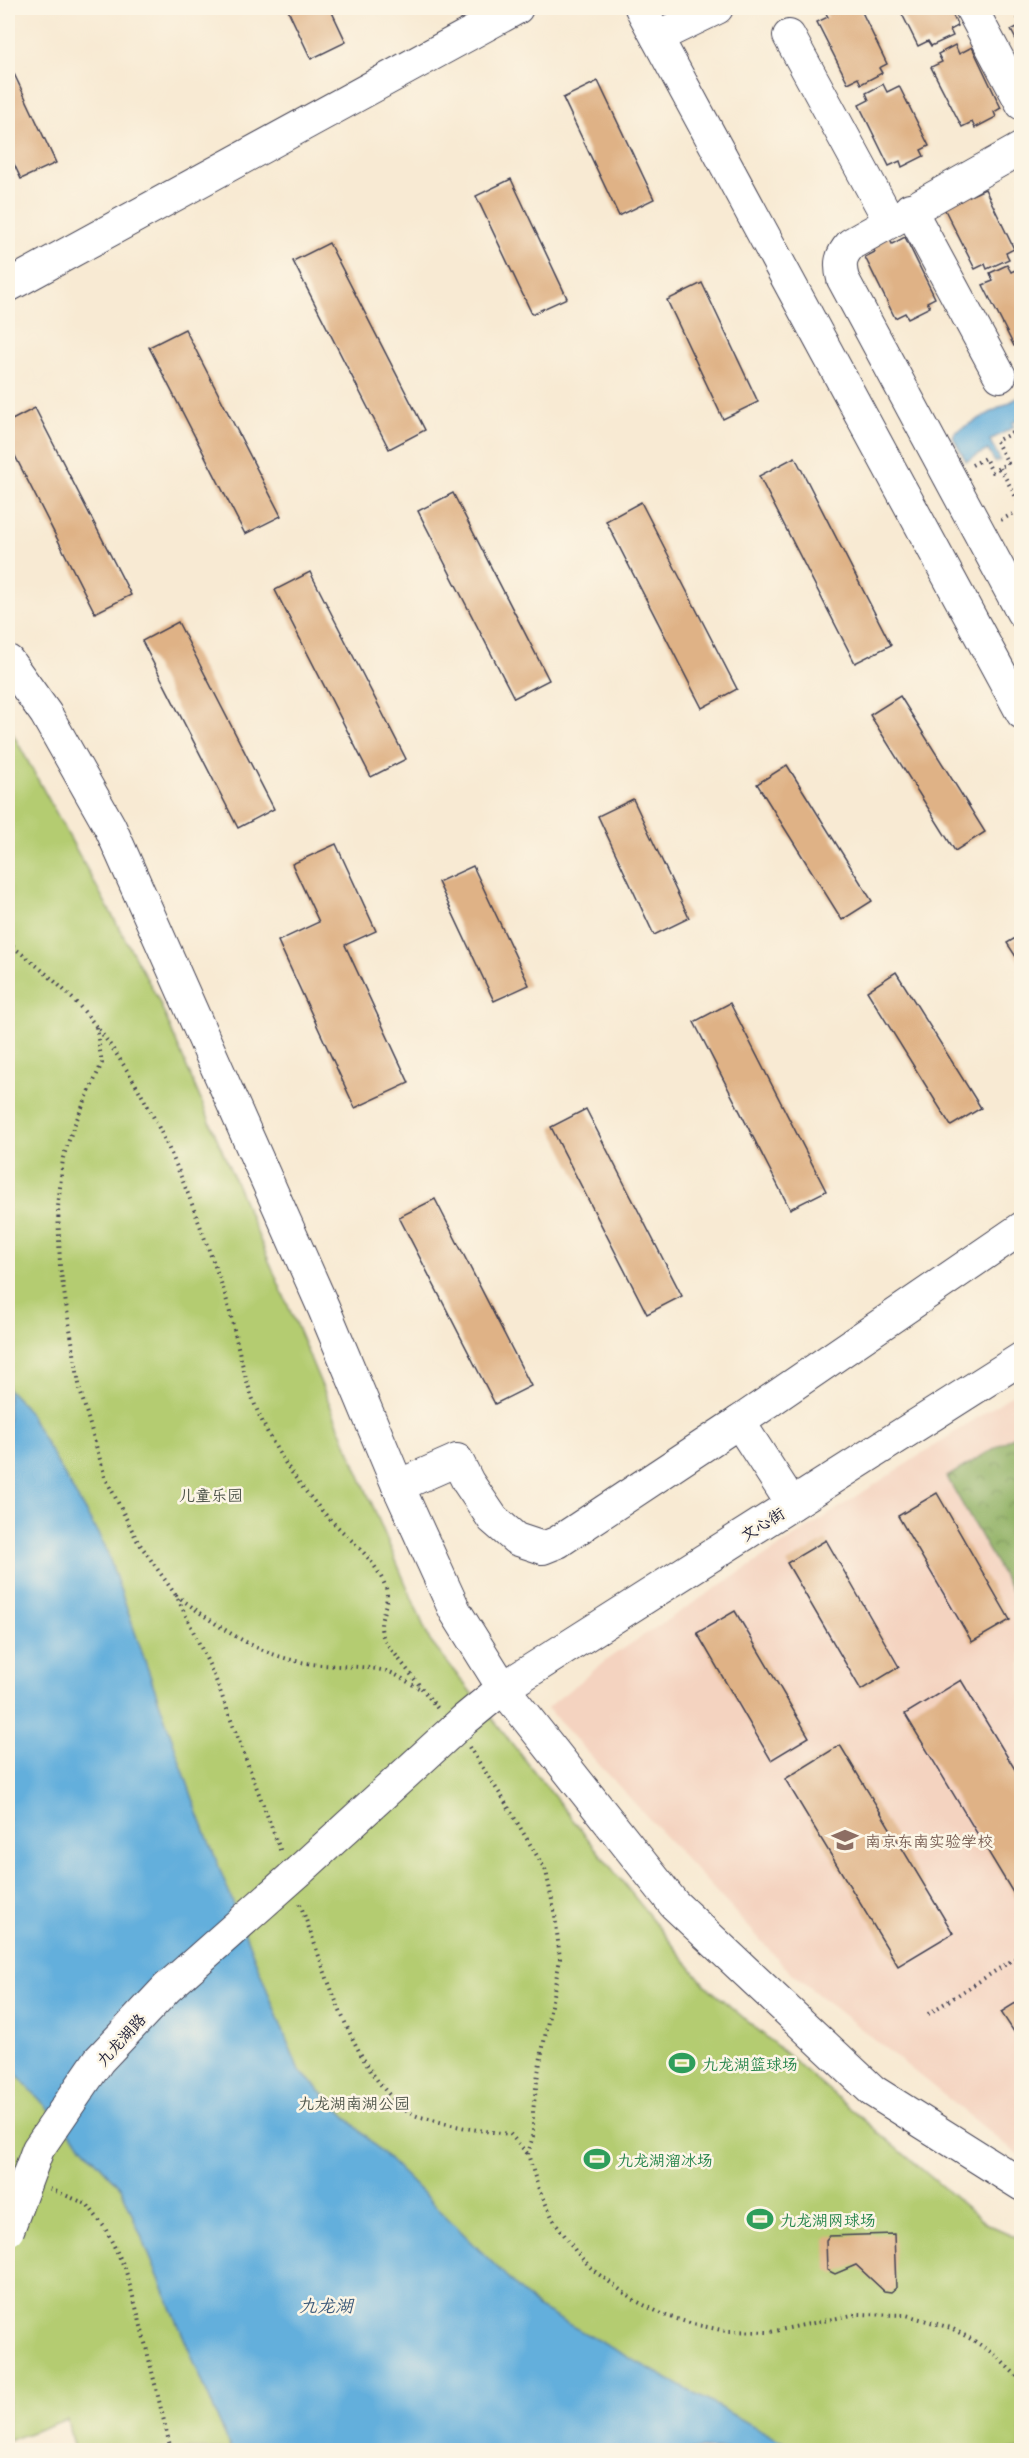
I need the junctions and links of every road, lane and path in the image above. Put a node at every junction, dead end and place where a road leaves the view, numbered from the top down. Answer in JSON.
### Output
{"nodes":[{"id":1,"x":517,"y":8,"type":"edge"},
{"id":2,"x":641,"y":8,"type":"edge"},
{"id":3,"x":717,"y":8,"type":"edge"},
{"id":4,"x":971,"y":8,"type":"edge"},
{"id":5,"x":789,"y":36,"type":"dead end"},
{"id":6,"x":657,"y":37,"type":"junction"},
{"id":7,"x":1022,"y":104,"type":"edge"},
{"id":8,"x":1022,"y":148,"type":"edge"},
{"id":9,"x":900,"y":215,"type":"junction"},
{"id":10,"x":8,"y":286,"type":"edge"},
{"id":11,"x":1000,"y":376,"type":"dead end"},
{"id":12,"x":1022,"y":428,"type":"edge"},
{"id":13,"x":1000,"y":468,"type":"junction"},
{"id":14,"x":963,"y":470,"type":"dead end"},
{"id":15,"x":1022,"y":508,"type":"edge"},
{"id":16,"x":979,"y":532,"type":"junction"},
{"id":17,"x":937,"y":556,"type":"junction"},
{"id":18,"x":1022,"y":612,"type":"edge"},
{"id":19,"x":8,"y":661,"type":"edge"},
{"id":20,"x":1022,"y":713,"type":"edge"},
{"id":21,"x":8,"y":943,"type":"edge"},
{"id":22,"x":96,"y":1026,"type":"junction"},
{"id":23,"x":1022,"y":1228,"type":"edge"},
{"id":24,"x":1022,"y":1358,"type":"edge"},
{"id":25,"x":739,"y":1422,"type":"junction"},
{"id":26,"x":398,"y":1486,"type":"junction"},
{"id":27,"x":792,"y":1504,"type":"junction"},
{"id":28,"x":175,"y":1594,"type":"junction"},
{"id":29,"x":503,"y":1688,"type":"junction"},
{"id":30,"x":422,"y":1690,"type":"junction"},
{"id":31,"x":441,"y":1713,"type":"dead end"},
{"id":32,"x":465,"y":1742,"type":"dead end"},
{"id":33,"x":290,"y":1876,"type":"junction"},
{"id":34,"x":1022,"y":1954,"type":"edge"},
{"id":35,"x":928,"y":2014,"type":"dead end"},
{"id":36,"x":528,"y":2154,"type":"junction"},
{"id":37,"x":1022,"y":2185,"type":"edge"},
{"id":38,"x":47,"y":2187,"type":"dead end"},
{"id":39,"x":8,"y":2230,"type":"edge"},
{"id":40,"x":1022,"y":2381,"type":"edge"},
{"id":41,"x":171,"y":2451,"type":"edge"}],
"edges":[{"from":1,"to":10,"type":"street"},
{"from":2,"to":6,"type":"street"},
{"from":3,"to":6,"type":"street"},
{"from":4,"to":7,"type":"street"},
{"from":5,"to":9,"type":"street"},
{"from":6,"to":17,"type":"street"},
{"from":8,"to":9,"type":"street"},
{"from":9,"to":11,"type":"street"},
{"from":9,"to":16,"type":"street"},
{"from":12,"to":13,"type":"path"},
{"from":13,"to":14,"type":"path"},
{"from":13,"to":15,"type":"path"},
{"from":16,"to":17,"type":"street"},
{"from":16,"to":18,"type":"street"},
{"from":17,"to":20,"type":"street"},
{"from":19,"to":26,"type":"street"},
{"from":21,"to":22,"type":"path"},
{"from":22,"to":28,"type":"path"},
{"from":22,"to":30,"type":"path"},
{"from":23,"to":25,"type":"street"},
{"from":24,"to":27,"type":"street","name":"文心街"},
{"from":25,"to":26,"type":"street"},
{"from":25,"to":27,"type":"street"},
{"from":26,"to":29,"type":"street"},
{"from":27,"to":29,"type":"street","name":"文心街"},
{"from":28,"to":30,"type":"path"},
{"from":28,"to":33,"type":"path"},
{"from":29,"to":33,"type":"street","name":"九龙湖路"},
{"from":29,"to":37,"type":"street"},
{"from":30,"to":31,"type":"path"},
{"from":32,"to":36,"type":"path"},
{"from":33,"to":36,"type":"path"},
{"from":33,"to":39,"type":"street","name":"九龙湖路","bridge":true},
{"from":34,"to":35,"type":"path"},
{"from":36,"to":40,"type":"path"},
{"from":38,"to":41,"type":"path"}]}
